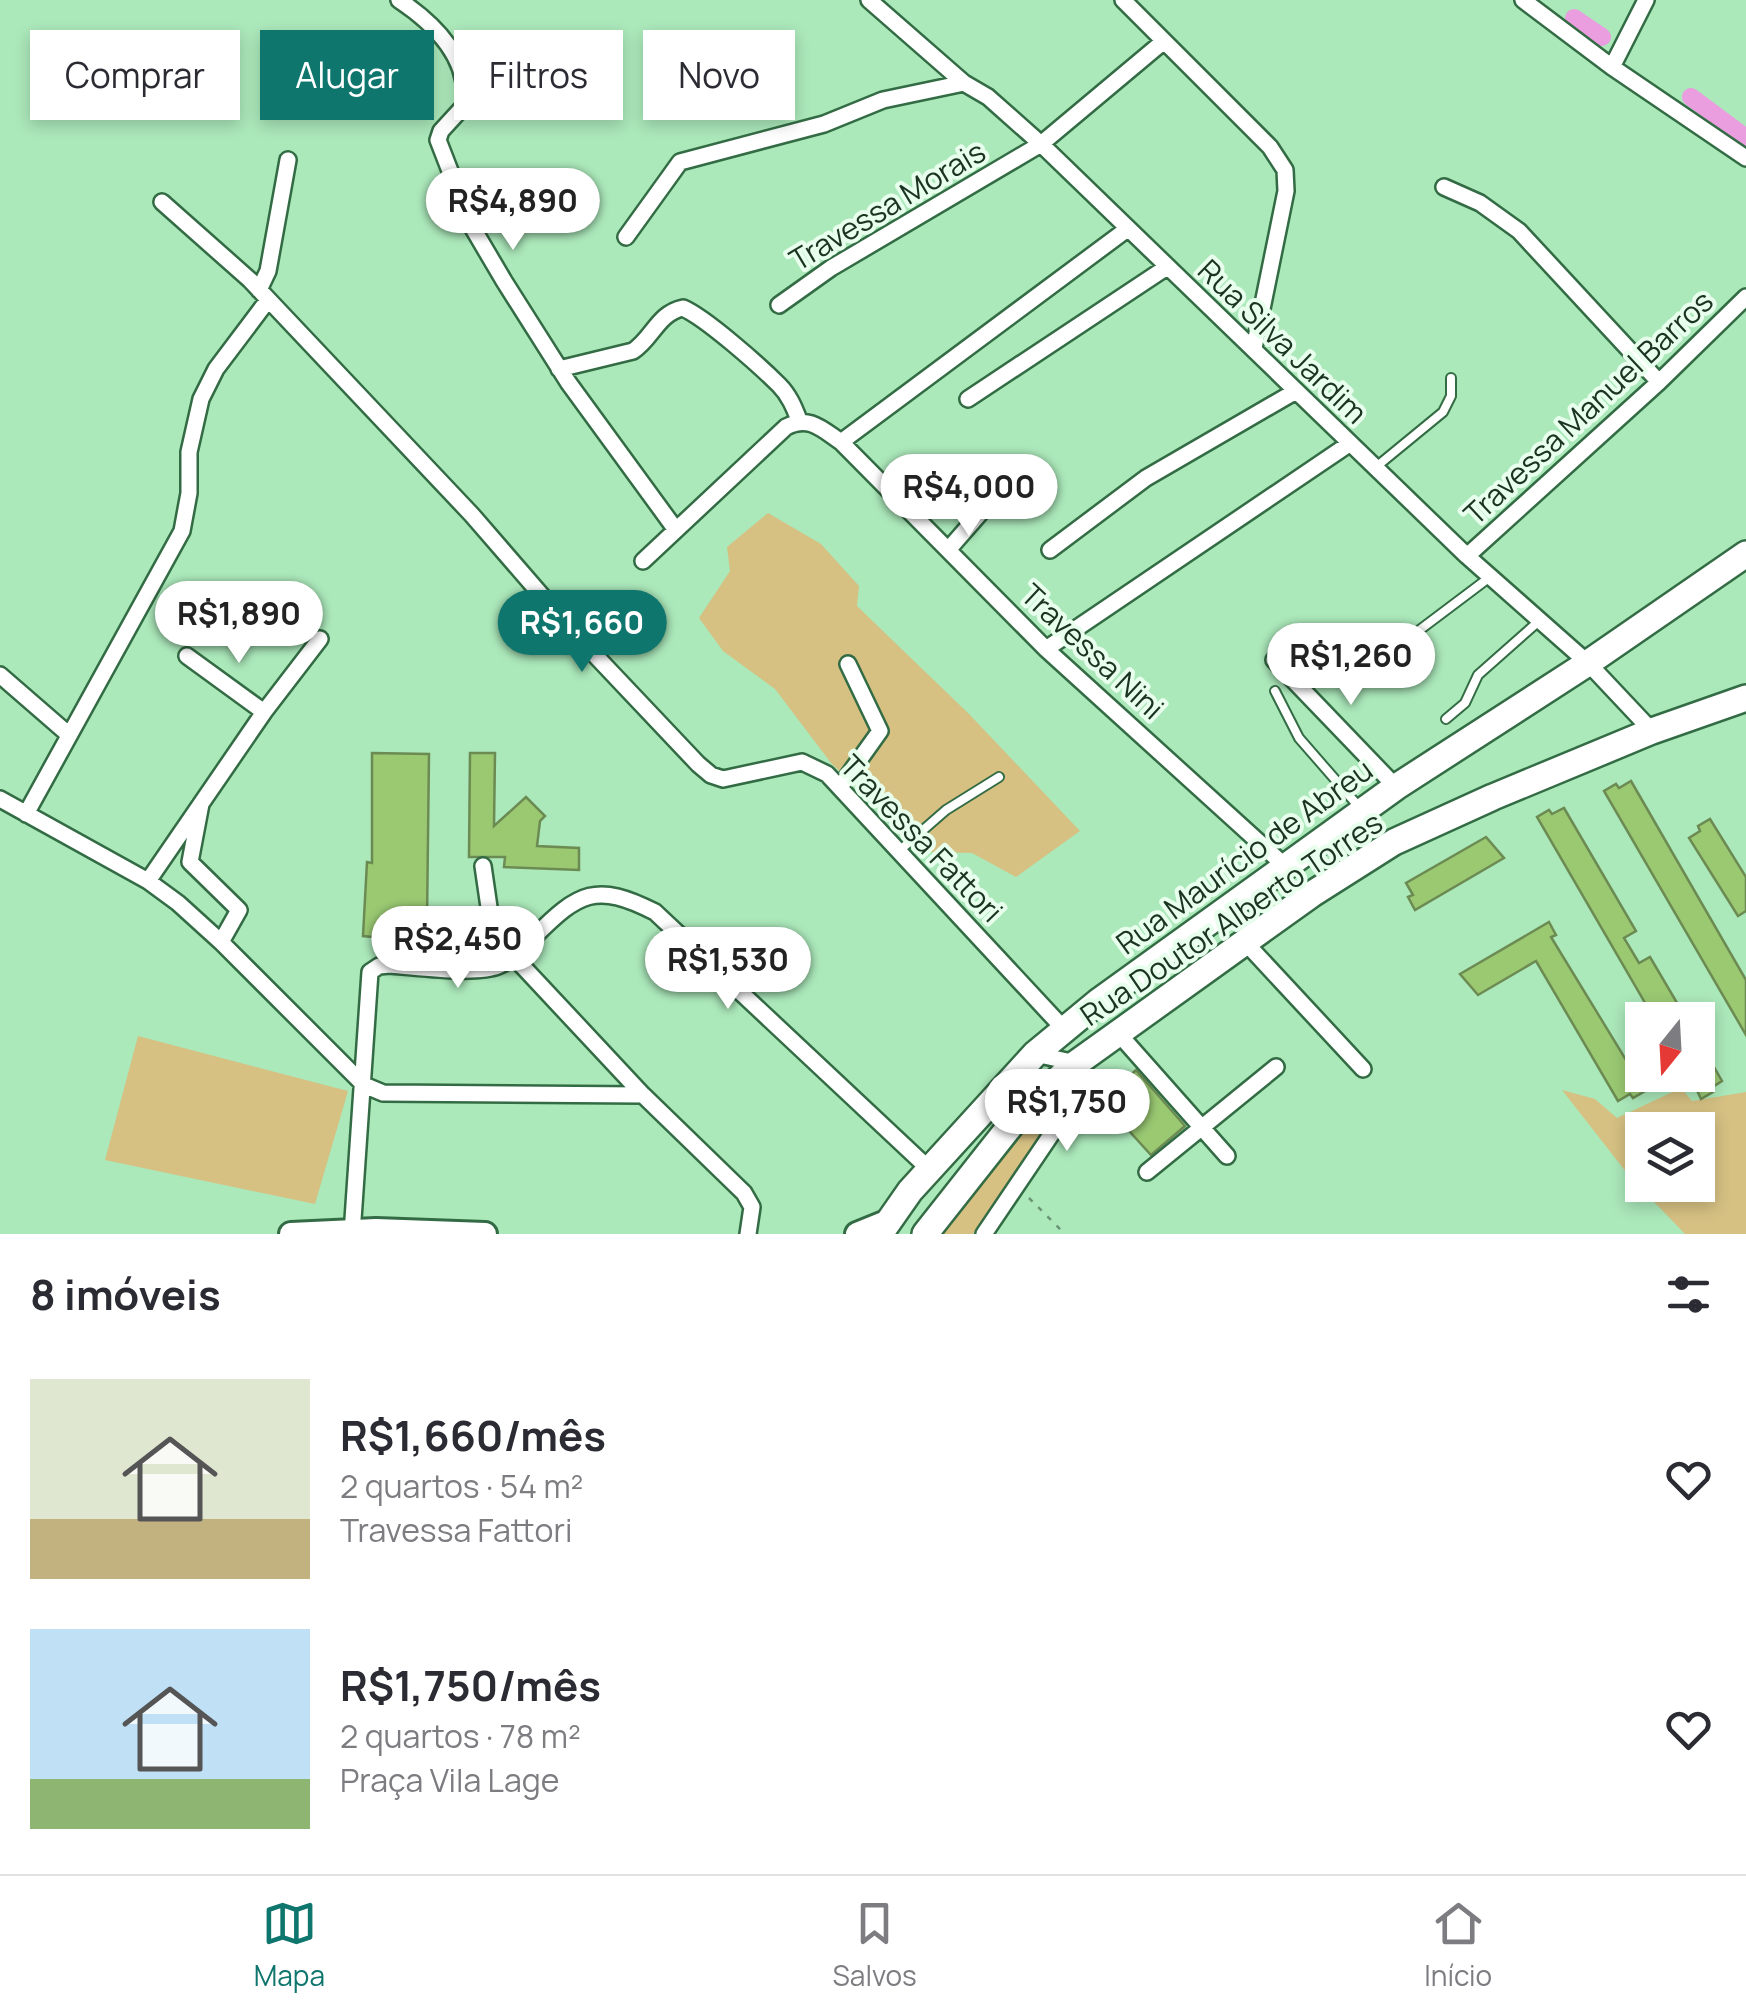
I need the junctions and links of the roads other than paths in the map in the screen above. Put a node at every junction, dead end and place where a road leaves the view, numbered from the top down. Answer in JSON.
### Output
{"nodes":[{"id":1,"x":399,"y":0,"type":"edge"},
{"id":2,"x":869,"y":0,"type":"edge"},
{"id":3,"x":1123,"y":0,"type":"edge"},
{"id":4,"x":1523,"y":0,"type":"edge"},
{"id":5,"x":1646,"y":0,"type":"edge"},
{"id":6,"x":1164,"y":41,"type":"junction"},
{"id":7,"x":1612,"y":66,"type":"junction"},
{"id":8,"x":964,"y":83,"type":"junction"},
{"id":9,"x":1041,"y":144,"type":"junction"},
{"id":10,"x":1746,"y":158,"type":"edge"},
{"id":11,"x":288,"y":160,"type":"dead end"},
{"id":12,"x":1444,"y":187,"type":"dead end"},
{"id":13,"x":162,"y":202,"type":"dead end"},
{"id":14,"x":1126,"y":230,"type":"junction"},
{"id":15,"x":626,"y":237,"type":"dead end"},
{"id":16,"x":1167,"y":267,"type":"junction"},
{"id":17,"x":264,"y":295,"type":"junction"},
{"id":18,"x":1746,"y":297,"type":"edge"},
{"id":19,"x":779,"y":304,"type":"dead end"},
{"id":20,"x":1254,"y":348,"type":"junction"},
{"id":21,"x":559,"y":368,"type":"junction"},
{"id":22,"x":1451,"y":378,"type":"dead end"},
{"id":23,"x":1658,"y":382,"type":"junction"},
{"id":24,"x":1296,"y":390,"type":"junction"},
{"id":25,"x":968,"y":399,"type":"dead end"},
{"id":26,"x":799,"y":420,"type":"junction"},
{"id":27,"x":841,"y":442,"type":"junction"},
{"id":28,"x":1349,"y":444,"type":"junction"},
{"id":29,"x":1376,"y":467,"type":"junction"},
{"id":30,"x":1010,"y":479,"type":"dead end"},
{"id":31,"x":676,"y":530,"type":"junction"},
{"id":32,"x":948,"y":550,"type":"junction"},
{"id":33,"x":1050,"y":550,"type":"dead end"},
{"id":34,"x":1746,"y":554,"type":"edge"},
{"id":35,"x":1467,"y":556,"type":"junction"},
{"id":36,"x":643,"y":562,"type":"dead end"},
{"id":37,"x":1490,"y":577,"type":"junction"},
{"id":38,"x":1539,"y":620,"type":"junction"},
{"id":39,"x":320,"y":639,"type":"dead end"},
{"id":40,"x":1046,"y":649,"type":"junction"},
{"id":41,"x":187,"y":656,"type":"dead end"},
{"id":42,"x":1386,"y":656,"type":"dead end"},
{"id":43,"x":1274,"y":660,"type":"dead end"},
{"id":44,"x":1588,"y":663,"type":"junction"},
{"id":45,"x":848,"y":664,"type":"dead end"},
{"id":46,"x":0,"y":676,"type":"edge"},
{"id":47,"x":1275,"y":691,"type":"dead end"},
{"id":48,"x":1746,"y":698,"type":"edge"},
{"id":49,"x":264,"y":712,"type":"junction"},
{"id":50,"x":1446,"y":720,"type":"dead end"},
{"id":51,"x":1652,"y":731,"type":"junction"},
{"id":52,"x":68,"y":734,"type":"junction"},
{"id":53,"x":998,"y":777,"type":"dead end"},
{"id":54,"x":840,"y":786,"type":"junction"},
{"id":55,"x":1396,"y":787,"type":"junction"},
{"id":56,"x":0,"y":800,"type":"edge"},
{"id":57,"x":201,"y":801,"type":"junction"},
{"id":58,"x":1362,"y":812,"type":"junction"},
{"id":59,"x":26,"y":814,"type":"junction"},
{"id":60,"x":899,"y":851,"type":"junction"},
{"id":61,"x":1284,"y":865,"type":"junction"},
{"id":62,"x":483,"y":866,"type":"dead end"},
{"id":63,"x":148,"y":880,"type":"junction"},
{"id":64,"x":1244,"y":941,"type":"junction"},
{"id":65,"x":221,"y":942,"type":"junction"},
{"id":66,"x":514,"y":957,"type":"junction"},
{"id":67,"x":1064,"y":1029,"type":"junction"},
{"id":68,"x":1118,"y":1033,"type":"junction"},
{"id":69,"x":1035,"y":1054,"type":"junction"},
{"id":70,"x":1276,"y":1066,"type":"dead end"},
{"id":71,"x":1071,"y":1067,"type":"junction"},
{"id":72,"x":1364,"y":1069,"type":"dead end"},
{"id":73,"x":364,"y":1085,"type":"junction"},
{"id":74,"x":643,"y":1096,"type":"junction"},
{"id":75,"x":1201,"y":1126,"type":"junction"},
{"id":76,"x":1227,"y":1156,"type":"dead end"},
{"id":77,"x":929,"y":1169,"type":"junction"},
{"id":78,"x":1147,"y":1172,"type":"dead end"},
{"id":79,"x":884,"y":1227,"type":"edge"},
{"id":80,"x":352,"y":1233,"type":"edge"},
{"id":81,"x":291,"y":1234,"type":"edge"},
{"id":82,"x":485,"y":1234,"type":"edge"},
{"id":83,"x":748,"y":1234,"type":"edge"},
{"id":84,"x":857,"y":1234,"type":"edge"},
{"id":85,"x":925,"y":1234,"type":"edge"},
{"id":86,"x":984,"y":1234,"type":"edge"}],
"edges":[{"from":1,"to":21,"type":"street"},
{"from":2,"to":8,"type":"street","name":"Rua Silva Jardim"},
{"from":3,"to":6,"type":"street"},
{"from":4,"to":7,"type":"street"},
{"from":5,"to":7,"type":"street"},
{"from":6,"to":9,"type":"street","name":"Travessa Morais"},
{"from":6,"to":20,"type":"street"},
{"from":7,"to":10,"type":"street"},
{"from":8,"to":9,"type":"street","name":"Rua Silva Jardim"},
{"from":8,"to":15,"type":"street"},
{"from":9,"to":14,"type":"street","name":"Rua Silva Jardim"},
{"from":9,"to":19,"type":"street","name":"Travessa Morais"},
{"from":11,"to":17,"type":"street"},
{"from":12,"to":23,"type":"street"},
{"from":13,"to":17,"type":"street","name":"Travessa Fattori"},
{"from":14,"to":16,"type":"street","name":"Rua Silva Jardim"},
{"from":14,"to":27,"type":"street"},
{"from":16,"to":20,"type":"street","name":"Rua Silva Jardim"},
{"from":16,"to":25,"type":"street"},
{"from":17,"to":52,"type":"street"},
{"from":17,"to":54,"type":"street","name":"Travessa Fattori"},
{"from":18,"to":23,"type":"street","name":"Travessa Manuel Barros"},
{"from":20,"to":24,"type":"street","name":"Rua Silva Jardim"},
{"from":21,"to":26,"type":"street"},
{"from":21,"to":31,"type":"street"},
{"from":22,"to":29,"type":"lane"},
{"from":23,"to":35,"type":"street","name":"Travessa Manuel Barros"},
{"from":24,"to":28,"type":"street","name":"Rua Silva Jardim"},
{"from":24,"to":33,"type":"street"},
{"from":26,"to":27,"type":"street","name":"Travessa Nini"},
{"from":26,"to":31,"type":"street"},
{"from":27,"to":32,"type":"street","name":"Travessa Nini"},
{"from":28,"to":29,"type":"street","name":"Rua Silva Jardim"},
{"from":28,"to":40,"type":"street"},
{"from":29,"to":35,"type":"street","name":"Rua Silva Jardim"},
{"from":30,"to":32,"type":"street"},
{"from":31,"to":36,"type":"street"},
{"from":32,"to":40,"type":"street","name":"Travessa Nini"},
{"from":34,"to":44,"type":"main road","name":"Rua Maurício de Abreu"},
{"from":35,"to":37,"type":"street","name":"Rua Silva Jardim"},
{"from":37,"to":38,"type":"street","name":"Rua Silva Jardim"},
{"from":37,"to":42,"type":"lane"},
{"from":38,"to":44,"type":"street","name":"Rua Silva Jardim"},
{"from":38,"to":50,"type":"lane"},
{"from":39,"to":49,"type":"street"},
{"from":40,"to":61,"type":"street","name":"Travessa Nini"},
{"from":41,"to":49,"type":"street"},
{"from":43,"to":55,"type":"street"},
{"from":44,"to":51,"type":"street","name":"Rua Silva Jardim"},
{"from":44,"to":55,"type":"main road","name":"Rua Maurício de Abreu"},
{"from":45,"to":54,"type":"street"},
{"from":46,"to":52,"type":"street"},
{"from":47,"to":58,"type":"lane"},
{"from":48,"to":51,"type":"main road","name":"Rua Doutor Alberto Torres"},
{"from":49,"to":57,"type":"street"},
{"from":51,"to":64,"type":"main road","name":"Rua Doutor Alberto Torres"},
{"from":52,"to":59,"type":"street"},
{"from":53,"to":60,"type":"lane"},
{"from":54,"to":60,"type":"street","name":"Travessa Fattori"},
{"from":55,"to":58,"type":"main road","name":"Rua Maurício de Abreu"},
{"from":56,"to":59,"type":"street"},
{"from":57,"to":63,"type":"street"},
{"from":57,"to":65,"type":"street"},
{"from":58,"to":61,"type":"main road","name":"Rua Maurício de Abreu"},
{"from":59,"to":63,"type":"street"},
{"from":60,"to":67,"type":"street","name":"Travessa Fattori"},
{"from":61,"to":67,"type":"main road","name":"Rua Maurício de Abreu"},
{"from":62,"to":66,"type":"street"},
{"from":63,"to":65,"type":"street"},
{"from":64,"to":68,"type":"main road","name":"Rua Doutor Alberto Torres"},
{"from":64,"to":72,"type":"street"},
{"from":65,"to":73,"type":"street"},
{"from":66,"to":73,"type":"street"},
{"from":66,"to":74,"type":"street"},
{"from":66,"to":77,"type":"street"},
{"from":67,"to":69,"type":"main road","name":"Rua Maurício de Abreu"},
{"from":68,"to":71,"type":"main road","name":"Rua Doutor Alberto Torres"},
{"from":68,"to":75,"type":"street"},
{"from":69,"to":71,"type":"street"},
{"from":69,"to":77,"type":"main road","name":"Rua Maurício de Abreu"},
{"from":70,"to":75,"type":"street"},
{"from":71,"to":85,"type":"main road","name":"Rua Doutor Alberto Torres"},
{"from":71,"to":86,"type":"street"},
{"from":73,"to":74,"type":"street"},
{"from":73,"to":80,"type":"street"},
{"from":74,"to":83,"type":"street"},
{"from":75,"to":76,"type":"street"},
{"from":75,"to":78,"type":"street"},
{"from":77,"to":79,"type":"main road","name":"Rua Maurício de Abreu"},
{"from":79,"to":84,"type":"main road"},
{"from":80,"to":81,"type":"main road"},
{"from":80,"to":82,"type":"main road"}]}
